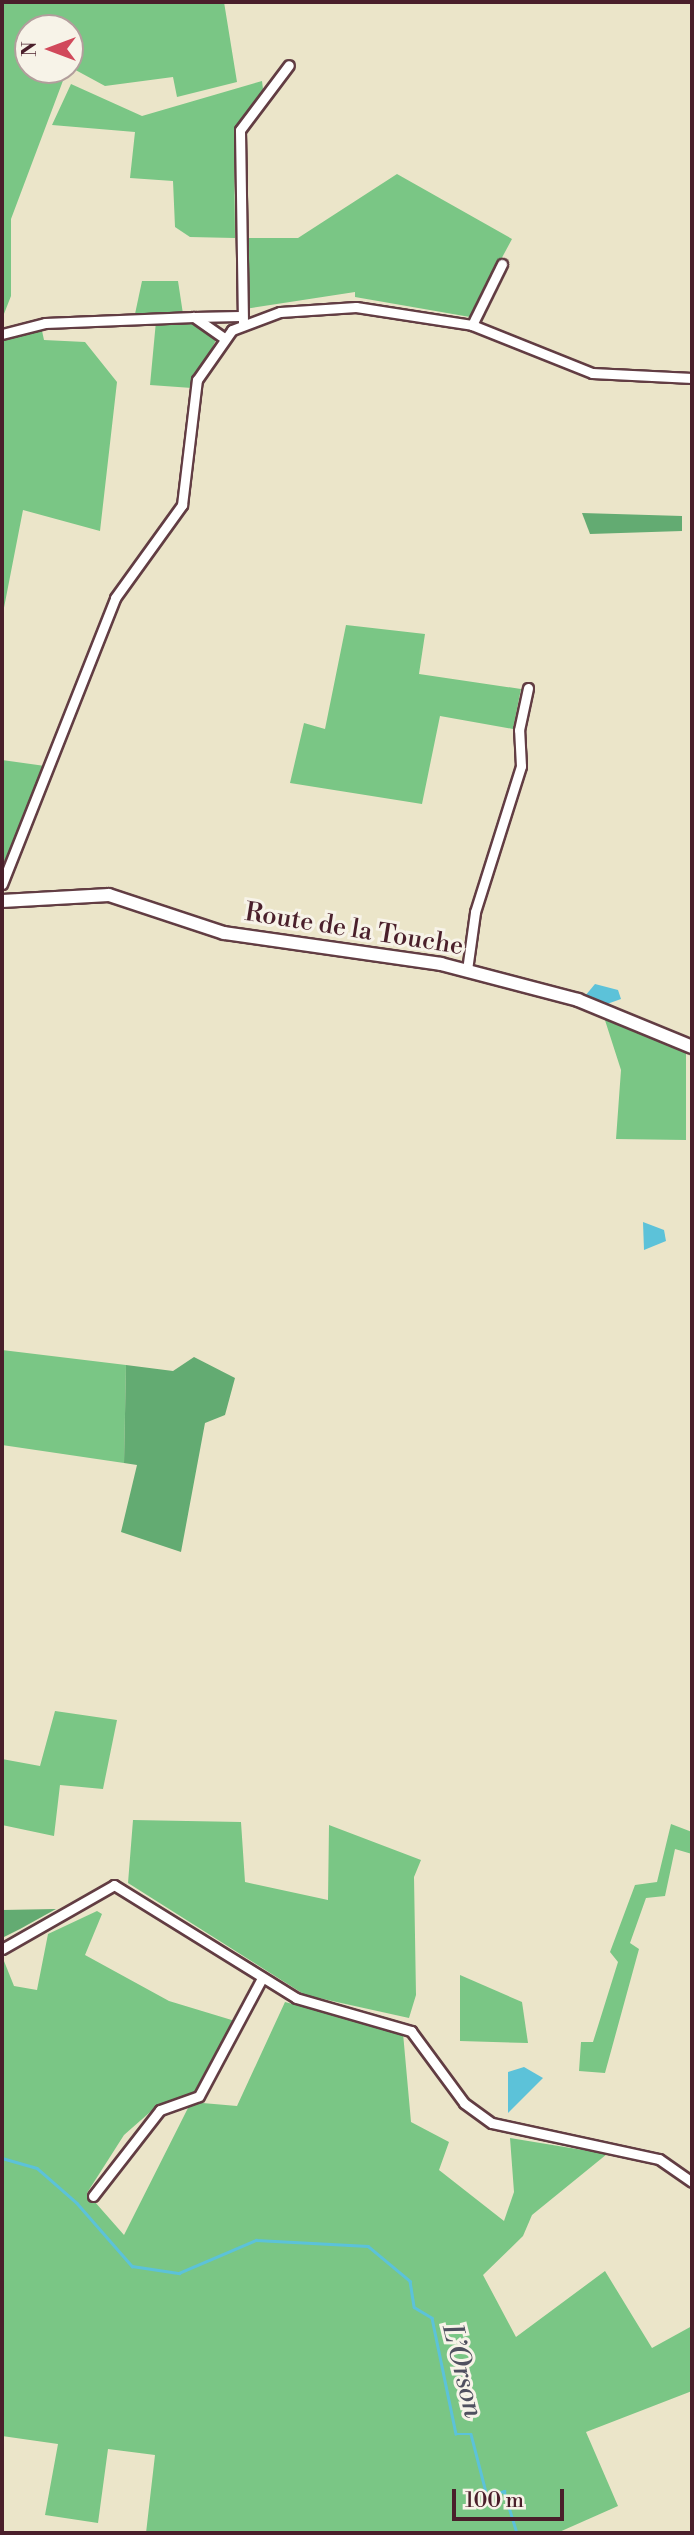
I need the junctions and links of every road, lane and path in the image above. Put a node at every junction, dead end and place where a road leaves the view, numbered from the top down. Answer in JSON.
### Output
{"nodes":[{"id":1,"x":289,"y":65,"type":"dead end"},
{"id":2,"x":502,"y":264,"type":"dead end"},
{"id":3,"x":194,"y":317,"type":"junction"},
{"id":4,"x":242,"y":319,"type":"junction"},
{"id":5,"x":472,"y":325,"type":"junction"},
{"id":6,"x":2,"y":334,"type":"edge"},
{"id":7,"x":224,"y":338,"type":"junction"},
{"id":8,"x":692,"y":378,"type":"edge"},
{"id":9,"x":528,"y":688,"type":"dead end"},
{"id":10,"x":2,"y":884,"type":"edge"},
{"id":11,"x":2,"y":901,"type":"edge"},
{"id":12,"x":467,"y":970,"type":"junction"},
{"id":13,"x":692,"y":1047,"type":"edge"},
{"id":14,"x":2,"y":1949,"type":"edge"},
{"id":15,"x":262,"y":1978,"type":"junction"},
{"id":16,"x":692,"y":2182,"type":"edge"},
{"id":17,"x":93,"y":2196,"type":"dead end"}],
"edges":[{"from":1,"to":4,"type":"street"},
{"from":2,"to":5,"type":"street"},
{"from":3,"to":4,"type":"street"},
{"from":3,"to":6,"type":"street"},
{"from":3,"to":7,"type":"street"},
{"from":4,"to":5,"type":"street"},
{"from":4,"to":7,"type":"street"},
{"from":5,"to":8,"type":"street"},
{"from":7,"to":10,"type":"street"},
{"from":9,"to":12,"type":"street"},
{"from":11,"to":12,"type":"street","name":"Route de la Touche"},
{"from":12,"to":13,"type":"street","name":"Route de la Touche"},
{"from":14,"to":15,"type":"street"},
{"from":15,"to":16,"type":"street"},
{"from":15,"to":17,"type":"street"}]}
